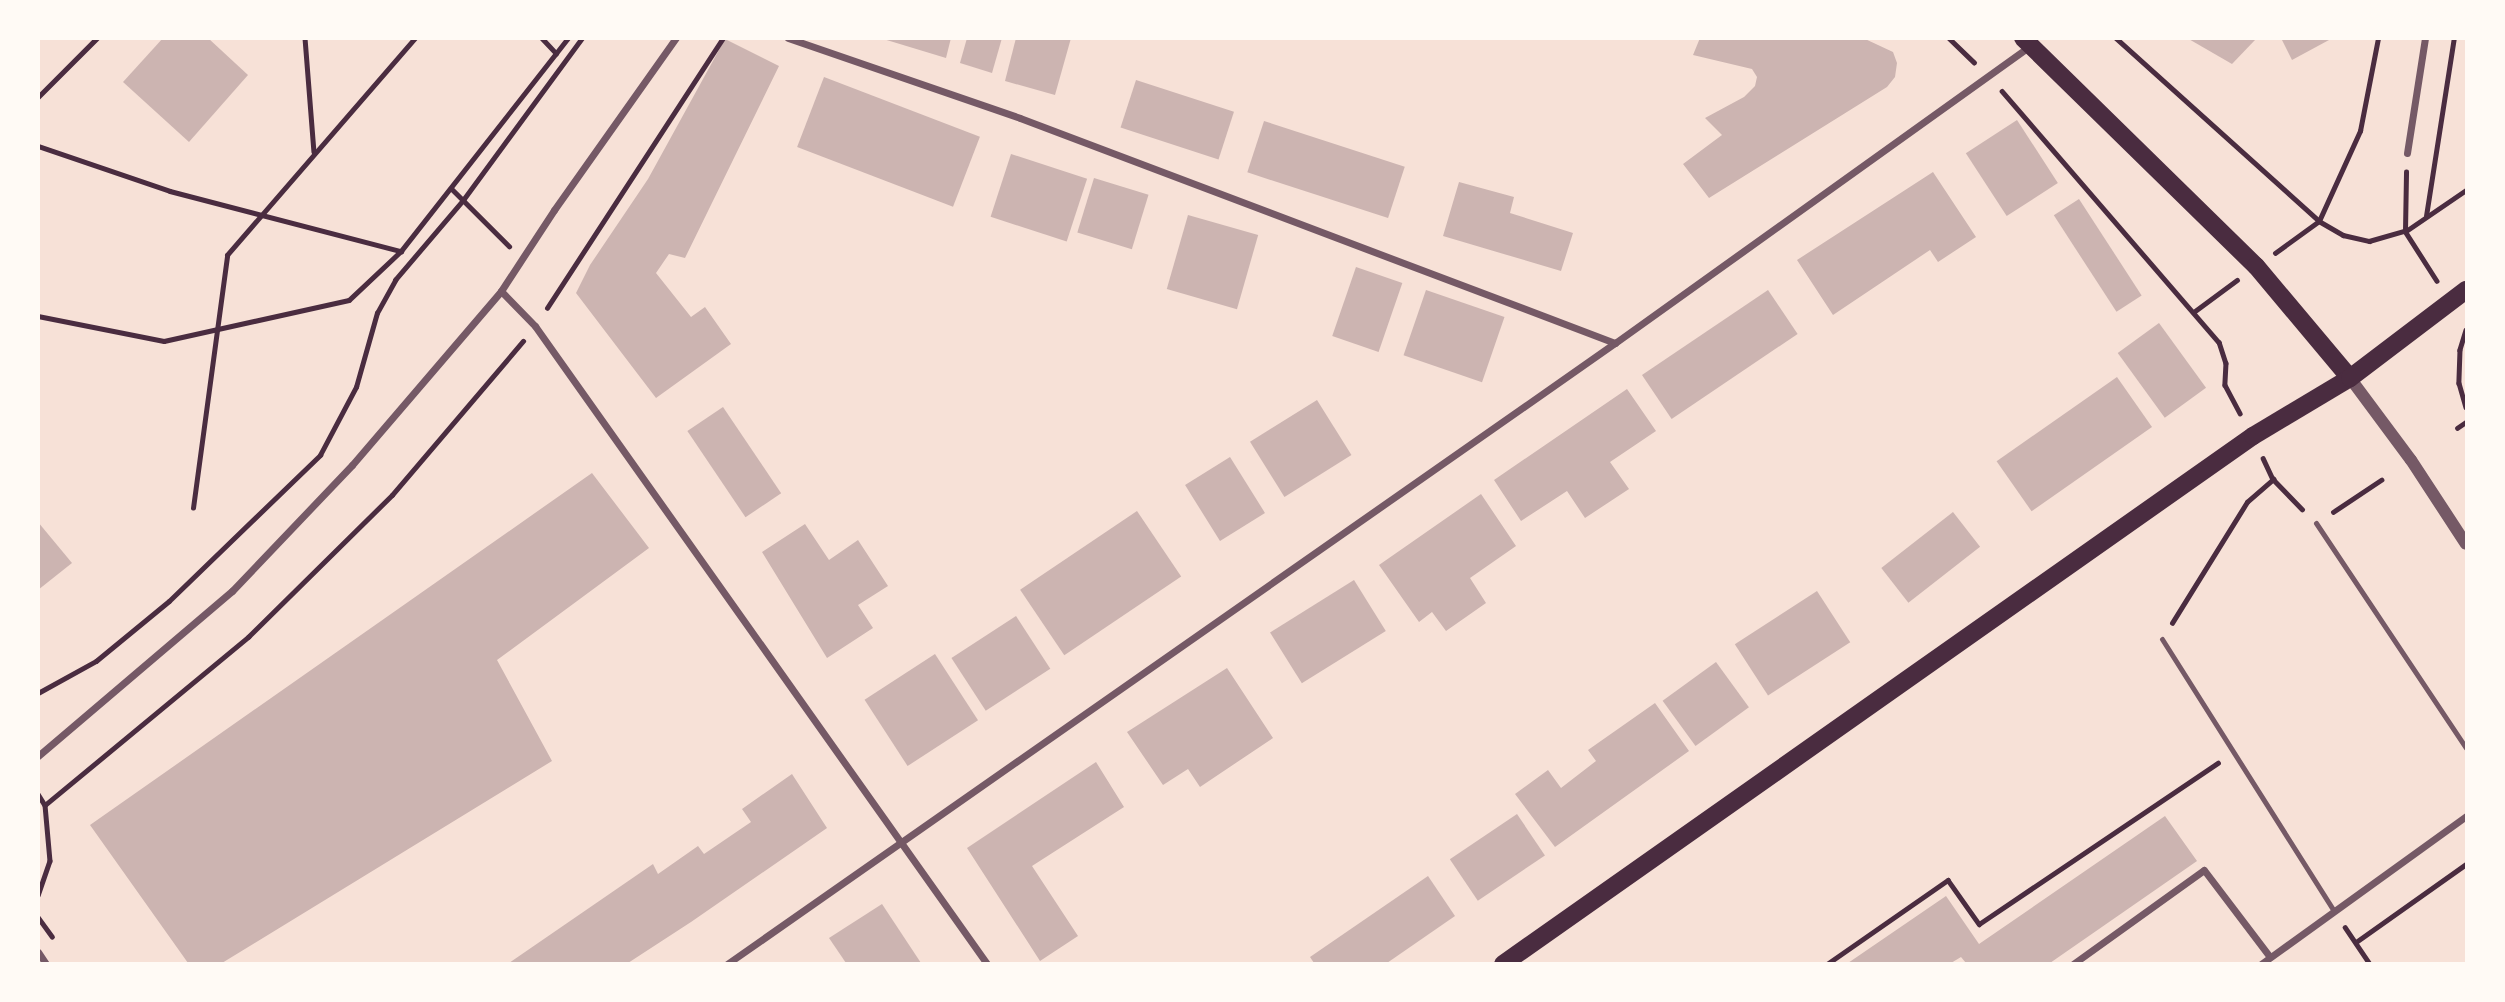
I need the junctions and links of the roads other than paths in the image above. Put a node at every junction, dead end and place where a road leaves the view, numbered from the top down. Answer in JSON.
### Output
{"nodes":[{"id":1,"x":677,"y":38,"type":"edge"},
{"id":2,"x":788,"y":38,"type":"edge"},
{"id":3,"x":2425,"y":38,"type":"edge"},
{"id":4,"x":2026,"y":42,"type":"edge"},
{"id":5,"x":2407,"y":153,"type":"road end"},
{"id":6,"x":2466,"y":290,"type":"edge"},
{"id":7,"x":501,"y":291,"type":"junction"},
{"id":8,"x":1615,"y":343,"type":"junction"},
{"id":9,"x":2350,"y":378,"type":"junction"},
{"id":10,"x":2316,"y":523,"type":"road end"},
{"id":11,"x":2466,"y":544,"type":"edge"},
{"id":12,"x":2162,"y":639,"type":"road end"},
{"id":13,"x":2466,"y":748,"type":"edge"},
{"id":14,"x":38,"y":756,"type":"edge"},
{"id":15,"x":2466,"y":816,"type":"edge"},
{"id":16,"x":903,"y":843,"type":"junction"},
{"id":17,"x":2334,"y":911,"type":"junction"},
{"id":18,"x":38,"y":952,"type":"edge"},
{"id":19,"x":2270,"y":957,"type":"junction"},
{"id":20,"x":46,"y":964,"type":"edge"},
{"id":21,"x":727,"y":964,"type":"edge"},
{"id":22,"x":987,"y":964,"type":"edge"},
{"id":23,"x":1503,"y":964,"type":"edge"},
{"id":24,"x":2073,"y":964,"type":"edge"},
{"id":25,"x":2261,"y":964,"type":"edge"}],
"edges":[{"from":1,"to":7,"type":"street"},
{"from":2,"to":8,"type":"street"},
{"from":3,"to":5,"type":"street"},
{"from":4,"to":8,"type":"street"},
{"from":4,"to":9,"type":"main road"},
{"from":6,"to":9,"type":"main road"},
{"from":7,"to":14,"type":"street"},
{"from":7,"to":16,"type":"street"},
{"from":8,"to":16,"type":"street"},
{"from":9,"to":11,"type":"street"},
{"from":9,"to":23,"type":"main road"},
{"from":10,"to":13,"type":"lane"},
{"from":12,"to":17,"type":"lane"},
{"from":15,"to":17,"type":"street"},
{"from":16,"to":21,"type":"street"},
{"from":16,"to":22,"type":"street"},
{"from":17,"to":19,"type":"street"},
{"from":18,"to":20,"type":"street"},
{"from":19,"to":24,"type":"street"},
{"from":19,"to":25,"type":"street"}]}
